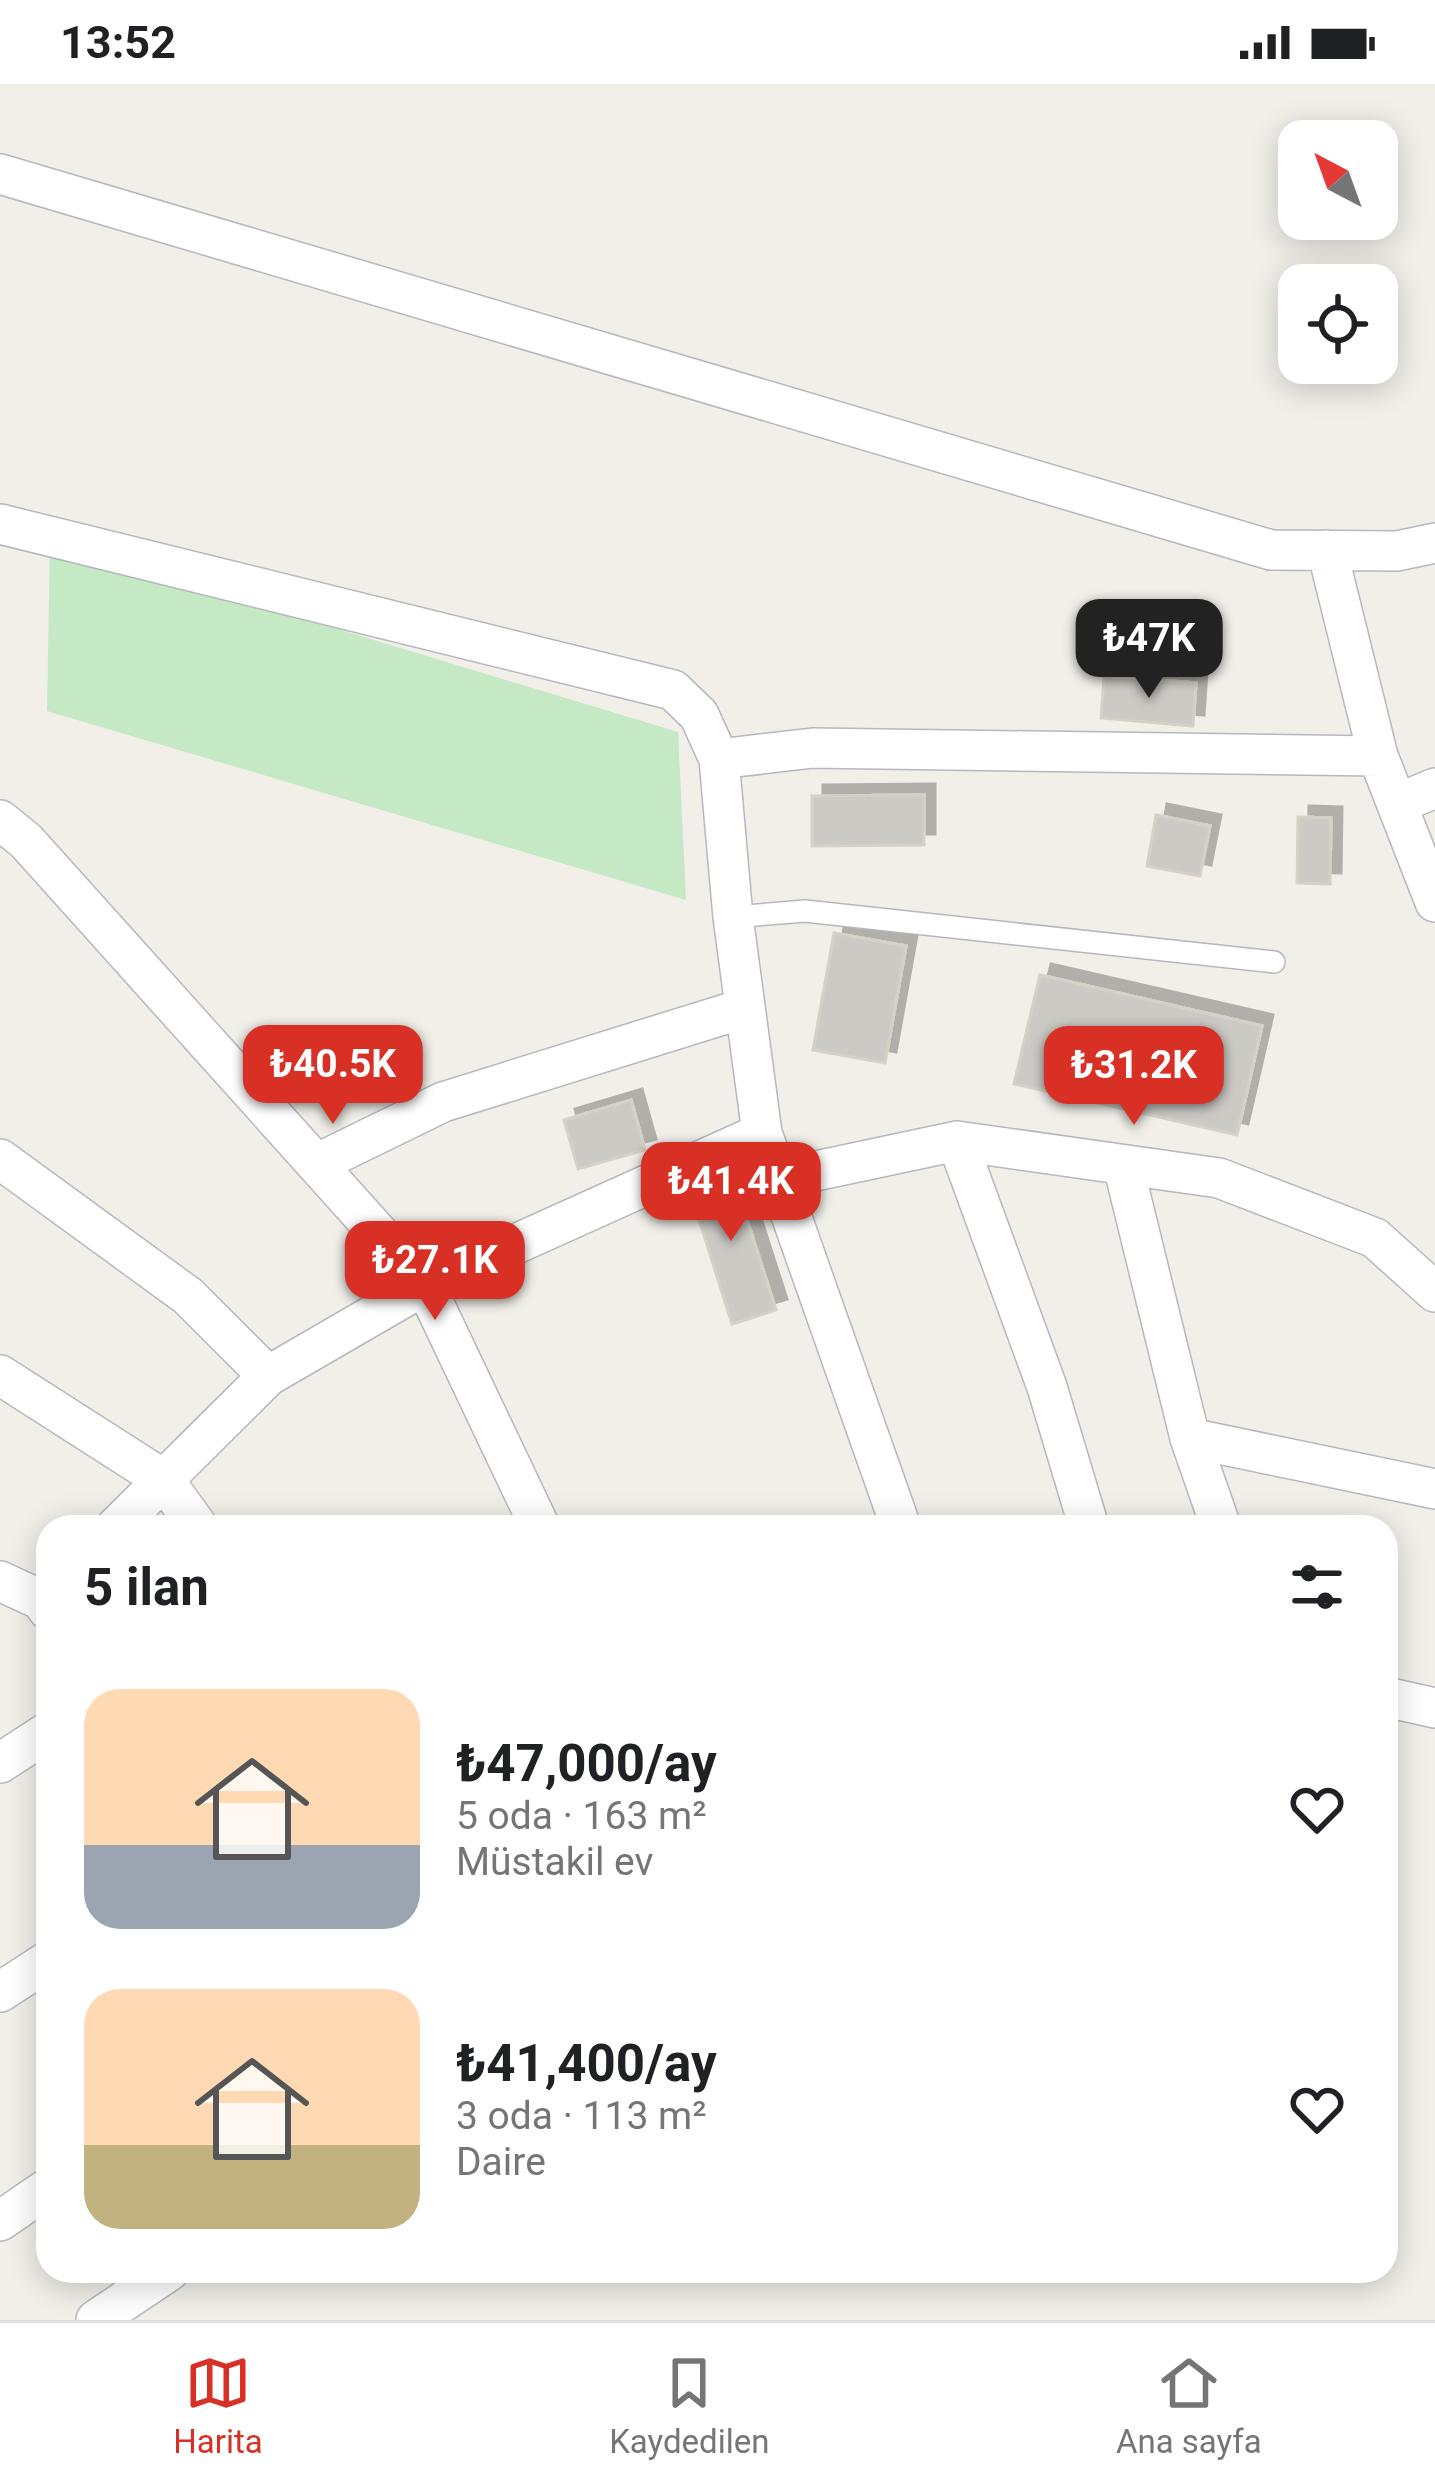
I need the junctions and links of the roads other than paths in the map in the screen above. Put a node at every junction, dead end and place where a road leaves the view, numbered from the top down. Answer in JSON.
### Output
{"nodes":[{"id":1,"x":0,"y":174,"type":"edge"},
{"id":2,"x":0,"y":524,"type":"edge"},
{"id":3,"x":1435,"y":543,"type":"edge"},
{"id":4,"x":1327,"y":550,"type":"junction"},
{"id":5,"x":1378,"y":756,"type":"junction"},
{"id":6,"x":718,"y":759,"type":"junction"},
{"id":7,"x":1435,"y":788,"type":"edge"},
{"id":8,"x":1396,"y":804,"type":"junction"},
{"id":9,"x":0,"y":820,"type":"edge"},
{"id":10,"x":1435,"y":902,"type":"edge"},
{"id":11,"x":733,"y":917,"type":"junction"},
{"id":12,"x":1274,"y":962,"type":"dead end"},
{"id":13,"x":745,"y":1008,"type":"junction"},
{"id":14,"x":762,"y":1133,"type":"junction"},
{"id":15,"x":957,"y":1141,"type":"junction"},
{"id":16,"x":0,"y":1159,"type":"edge"},
{"id":17,"x":316,"y":1164,"type":"junction"},
{"id":18,"x":1123,"y":1165,"type":"junction"},
{"id":19,"x":778,"y":1179,"type":"junction"},
{"id":20,"x":425,"y":1286,"type":"junction"},
{"id":21,"x":1435,"y":1292,"type":"edge"},
{"id":22,"x":0,"y":1376,"type":"edge"},
{"id":23,"x":268,"y":1376,"type":"junction"},
{"id":24,"x":1190,"y":1438,"type":"junction"},
{"id":25,"x":164,"y":1480,"type":"junction"},
{"id":26,"x":1435,"y":1489,"type":"edge"},
{"id":27,"x":128,"y":1515,"type":"edge"},
{"id":28,"x":190,"y":1515,"type":"edge"},
{"id":29,"x":534,"y":1515,"type":"edge"},
{"id":30,"x":897,"y":1515,"type":"edge"},
{"id":31,"x":1085,"y":1515,"type":"edge"},
{"id":32,"x":1216,"y":1515,"type":"edge"},
{"id":33,"x":0,"y":1581,"type":"edge"},
{"id":34,"x":36,"y":1597,"type":"edge"},
{"id":35,"x":1398,"y":1699,"type":"edge"},
{"id":36,"x":1435,"y":1708,"type":"edge"},
{"id":37,"x":36,"y":1740,"type":"edge"},
{"id":38,"x":0,"y":1763,"type":"edge"},
{"id":39,"x":36,"y":1968,"type":"edge"},
{"id":40,"x":0,"y":1992,"type":"edge"},
{"id":41,"x":36,"y":2196,"type":"edge"},
{"id":42,"x":0,"y":2221,"type":"edge"},
{"id":43,"x":151,"y":2283,"type":"edge"},
{"id":44,"x":96,"y":2320,"type":"edge"}],
"edges":[{"from":1,"to":4,"type":"street"},
{"from":2,"to":6,"type":"street"},
{"from":3,"to":4,"type":"street"},
{"from":4,"to":5,"type":"street"},
{"from":5,"to":6,"type":"street"},
{"from":5,"to":8,"type":"street"},
{"from":6,"to":11,"type":"street"},
{"from":7,"to":8,"type":"street"},
{"from":8,"to":10,"type":"street"},
{"from":9,"to":17,"type":"street"},
{"from":11,"to":12,"type":"lane"},
{"from":11,"to":13,"type":"street"},
{"from":13,"to":14,"type":"street"},
{"from":13,"to":17,"type":"street"},
{"from":14,"to":19,"type":"street"},
{"from":14,"to":20,"type":"street"},
{"from":15,"to":18,"type":"street"},
{"from":15,"to":19,"type":"street"},
{"from":15,"to":31,"type":"street"},
{"from":16,"to":23,"type":"street"},
{"from":17,"to":20,"type":"street"},
{"from":18,"to":21,"type":"street"},
{"from":18,"to":24,"type":"street"},
{"from":19,"to":30,"type":"street"},
{"from":20,"to":23,"type":"street"},
{"from":20,"to":29,"type":"street"},
{"from":22,"to":25,"type":"street"},
{"from":23,"to":25,"type":"street"},
{"from":24,"to":26,"type":"street"},
{"from":24,"to":32,"type":"street"},
{"from":25,"to":27,"type":"street"},
{"from":25,"to":28,"type":"street"},
{"from":33,"to":34,"type":"street"},
{"from":35,"to":36,"type":"street"},
{"from":37,"to":38,"type":"street"},
{"from":39,"to":40,"type":"street"},
{"from":41,"to":42,"type":"street"},
{"from":43,"to":44,"type":"street"}]}
